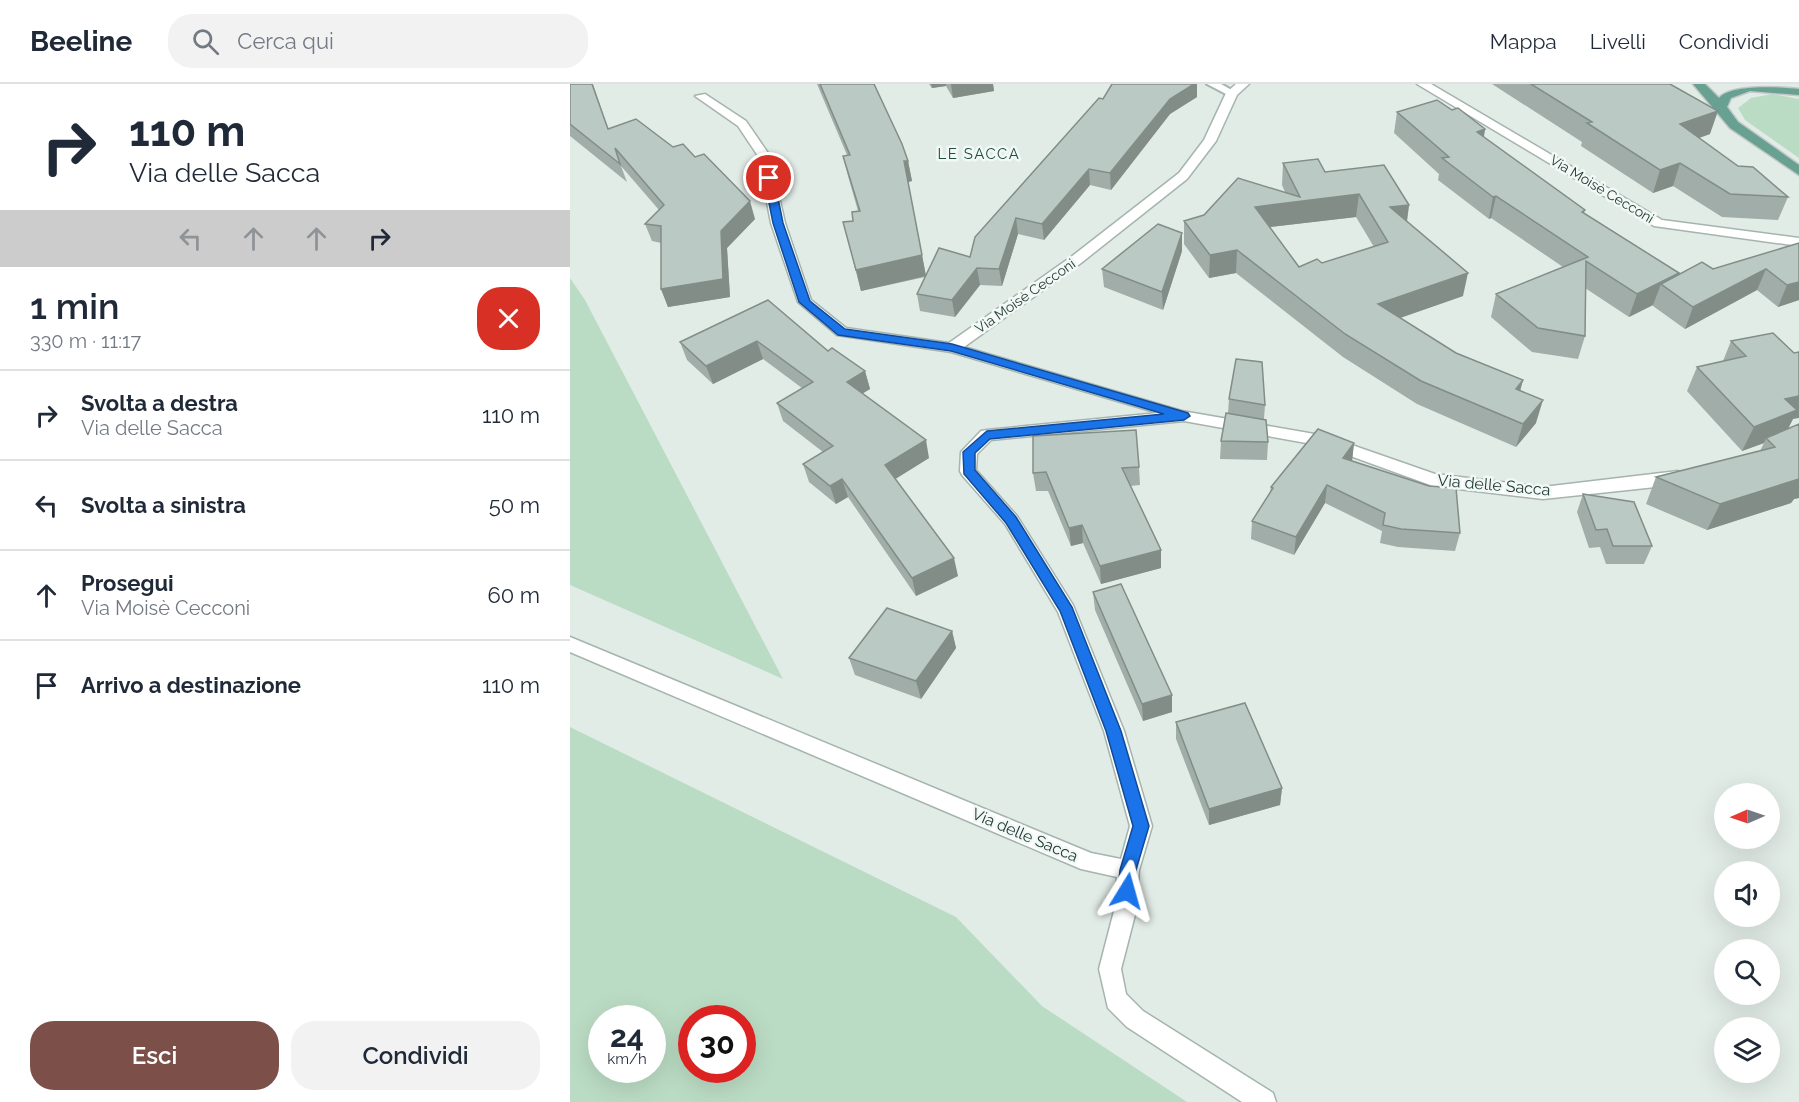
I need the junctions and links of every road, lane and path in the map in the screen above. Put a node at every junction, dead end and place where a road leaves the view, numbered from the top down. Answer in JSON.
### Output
{"nodes":[{"id":1,"x":1212,"y":84,"type":"edge"},
{"id":2,"x":1243,"y":84,"type":"edge"},
{"id":3,"x":1423,"y":84,"type":"edge"},
{"id":4,"x":1699,"y":84,"type":"edge"},
{"id":5,"x":1745,"y":85,"type":"edge"},
{"id":6,"x":1782,"y":86,"type":"edge"},
{"id":7,"x":1799,"y":92,"type":"edge"},
{"id":8,"x":1232,"y":93,"type":"junction"},
{"id":9,"x":701,"y":96,"type":"dead end"},
{"id":10,"x":1721,"y":107,"type":"junction"},
{"id":11,"x":1799,"y":171,"type":"edge"},
{"id":12,"x":1799,"y":242,"type":"edge"},
{"id":13,"x":952,"y":348,"type":"junction"},
{"id":14,"x":1184,"y":416,"type":"junction"},
{"id":15,"x":1698,"y":471,"type":"edge"},
{"id":16,"x":570,"y":644,"type":"edge"},
{"id":17,"x":1128,"y":870,"type":"junction"},
{"id":18,"x":1264,"y":1102,"type":"edge"}],
"edges":[{"from":1,"to":8,"type":"lane"},
{"from":2,"to":8,"type":"street","name":"Via Moisè Cecconi"},
{"from":3,"to":12,"type":"street","name":"Via Moisè Cecconi"},
{"from":4,"to":10,"type":"main road"},
{"from":5,"to":6,"type":"main road"},
{"from":5,"to":10,"type":"main road"},
{"from":6,"to":7,"type":"main road"},
{"from":8,"to":13,"type":"street","name":"Via Moisè Cecconi"},
{"from":9,"to":13,"type":"street"},
{"from":10,"to":11,"type":"main road"},
{"from":13,"to":14,"type":"street"},
{"from":14,"to":15,"type":"street","name":"Via delle Sacca"},
{"from":14,"to":17,"type":"street","name":"Via delle Sacca"},
{"from":16,"to":17,"type":"street","name":"Via delle Sacca"},
{"from":17,"to":18,"type":"street"}]}
